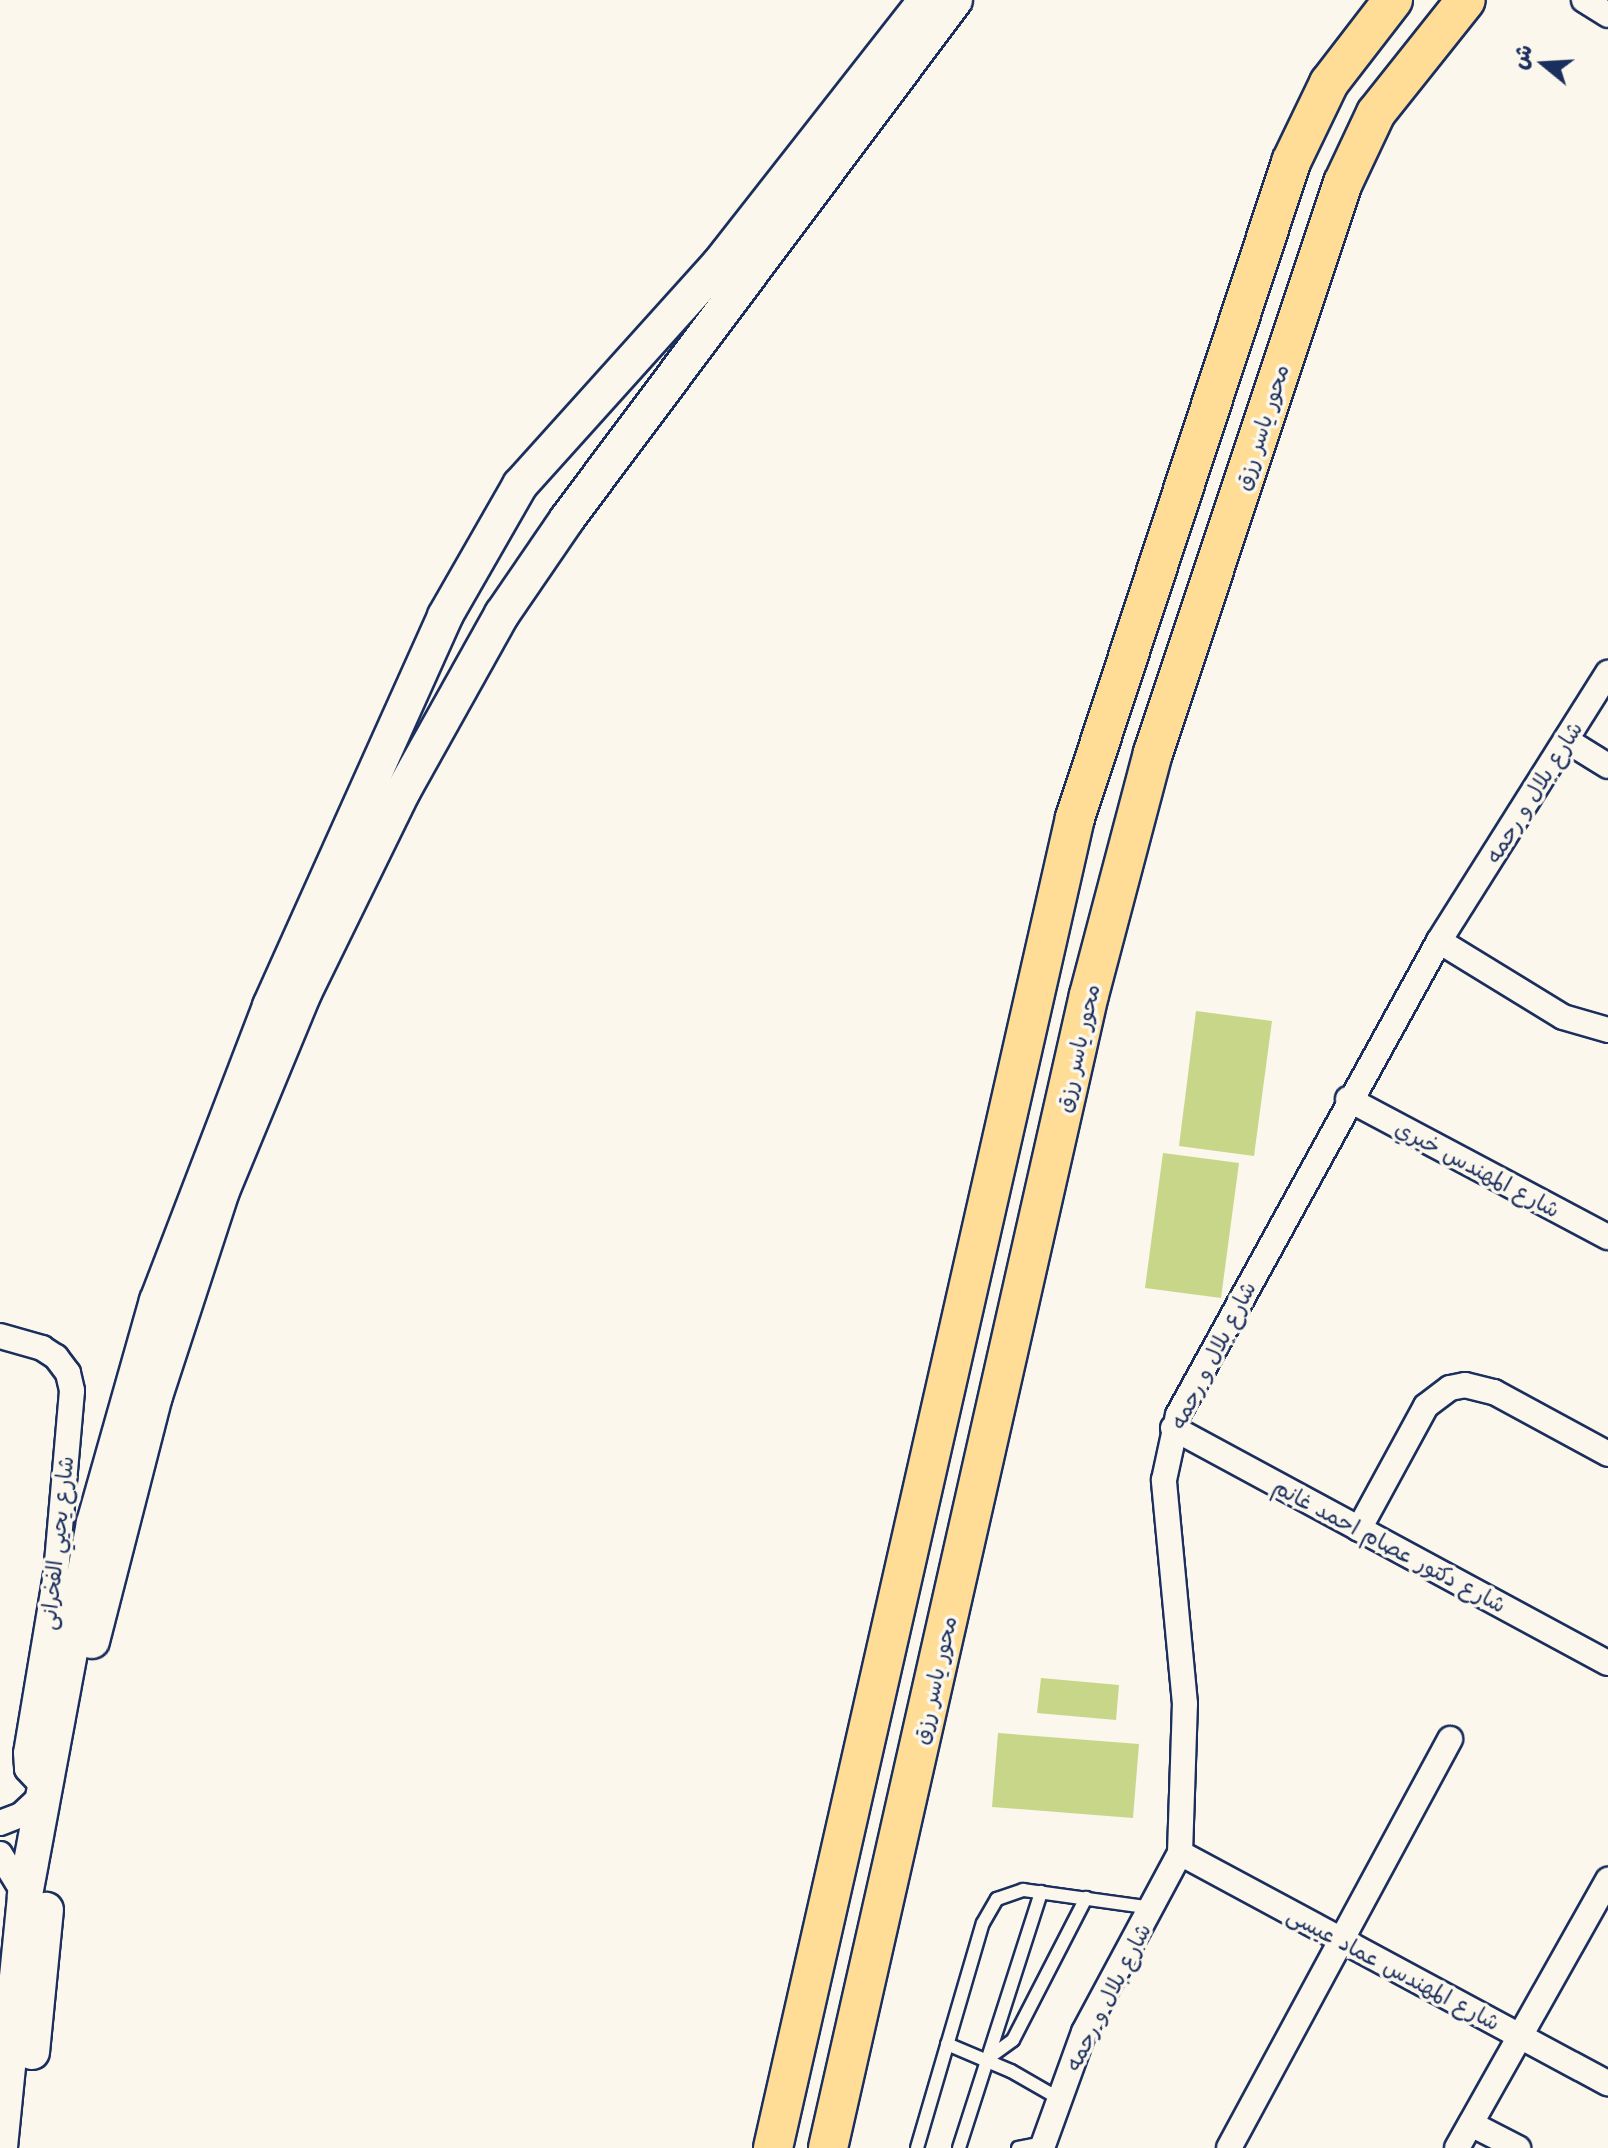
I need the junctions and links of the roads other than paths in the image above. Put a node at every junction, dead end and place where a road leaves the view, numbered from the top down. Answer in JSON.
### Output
{"nodes":[{"id":1,"x":926,"y":0,"type":"edge"},
{"id":2,"x":955,"y":0,"type":"edge"},
{"id":3,"x":1393,"y":0,"type":"edge"},
{"id":4,"x":1466,"y":0,"type":"edge"},
{"id":5,"x":1584,"y":0,"type":"edge"},
{"id":6,"x":1608,"y":15,"type":"edge"},
{"id":7,"x":486,"y":542,"type":"junction"},
{"id":8,"x":502,"y":614,"type":"junction"},
{"id":9,"x":1608,"y":673,"type":"edge"},
{"id":10,"x":1566,"y":740,"type":"junction"},
{"id":11,"x":1608,"y":766,"type":"edge"},
{"id":12,"x":1439,"y":941,"type":"junction"},
{"id":13,"x":1608,"y":1030,"type":"edge"},
{"id":14,"x":1348,"y":1099,"type":"junction"},
{"id":15,"x":1608,"y":1237,"type":"edge"},
{"id":16,"x":0,"y":1336,"type":"edge"},
{"id":17,"x":1173,"y":1428,"type":"junction"},
{"id":18,"x":1608,"y":1454,"type":"edge"},
{"id":19,"x":1359,"y":1529,"type":"junction"},
{"id":20,"x":69,"y":1577,"type":"junction"},
{"id":21,"x":1608,"y":1663,"type":"edge"},
{"id":22,"x":1450,"y":1739,"type":"dead end"},
{"id":23,"x":41,"y":1791,"type":"junction"},
{"id":24,"x":0,"y":1823,"type":"edge"},
{"id":25,"x":1180,"y":1853,"type":"junction"},
{"id":26,"x":0,"y":1854,"type":"edge"},
{"id":27,"x":1608,"y":1880,"type":"edge"},
{"id":28,"x":1041,"y":1892,"type":"junction"},
{"id":29,"x":25,"y":1895,"type":"junction"},
{"id":30,"x":1086,"y":1898,"type":"junction"},
{"id":31,"x":1152,"y":1908,"type":"junction"},
{"id":32,"x":1342,"y":1940,"type":"junction"},
{"id":33,"x":1520,"y":2036,"type":"junction"},
{"id":34,"x":947,"y":2044,"type":"junction"},
{"id":35,"x":987,"y":2059,"type":"junction"},
{"id":36,"x":1608,"y":2083,"type":"edge"},
{"id":37,"x":1058,"y":2098,"type":"junction"},
{"id":38,"x":1471,"y":2124,"type":"junction"},
{"id":39,"x":1043,"y":2145,"type":"edge"},
{"id":40,"x":0,"y":2147,"type":"edge"},
{"id":41,"x":23,"y":2148,"type":"edge"},
{"id":42,"x":773,"y":2148,"type":"edge"},
{"id":43,"x":828,"y":2148,"type":"edge"},
{"id":44,"x":917,"y":2148,"type":"edge"},
{"id":45,"x":959,"y":2148,"type":"edge"},
{"id":46,"x":1018,"y":2148,"type":"edge"},
{"id":47,"x":1229,"y":2148,"type":"edge"},
{"id":48,"x":1457,"y":2148,"type":"edge"},
{"id":49,"x":1518,"y":2148,"type":"edge"}],
"edges":[{"from":1,"to":7,"type":"street"},
{"from":2,"to":8,"type":"street"},
{"from":3,"to":42,"type":"main road"},
{"from":4,"to":43,"type":"main road","name":"محور ياسر رزق"},
{"from":5,"to":6,"type":"street"},
{"from":7,"to":8,"type":"street"},
{"from":7,"to":20,"type":"street"},
{"from":8,"to":41,"type":"street"},
{"from":9,"to":10,"type":"street","name":"شارع بلال و رحمه"},
{"from":10,"to":11,"type":"street"},
{"from":10,"to":12,"type":"street","name":"شارع بلال و رحمه"},
{"from":12,"to":13,"type":"street"},
{"from":12,"to":14,"type":"street","name":"شارع بلال و رحمه"},
{"from":14,"to":15,"type":"street","name":"شارع المهندس خيري"},
{"from":14,"to":17,"type":"street","name":"شارع بلال و رحمه"},
{"from":16,"to":20,"type":"street","name":"شارع يحيي الفخرانى"},
{"from":17,"to":19,"type":"street","name":"شارع دكتور عصام احمد غانم"},
{"from":17,"to":25,"type":"street","name":"شارع بلال و رحمه"},
{"from":18,"to":19,"type":"street"},
{"from":19,"to":21,"type":"street","name":"شارع دكتور عصام احمد غانم"},
{"from":20,"to":23,"type":"street"},
{"from":22,"to":32,"type":"street"},
{"from":23,"to":24,"type":"street"},
{"from":23,"to":29,"type":"street"},
{"from":25,"to":31,"type":"street","name":"شارع بلال و رحمه"},
{"from":25,"to":32,"type":"street","name":"شارع المهندس عماد عيسى"},
{"from":26,"to":29,"type":"street"},
{"from":27,"to":33,"type":"street"},
{"from":28,"to":30,"type":"lane"},
{"from":28,"to":34,"type":"lane"},
{"from":28,"to":35,"type":"lane"},
{"from":29,"to":40,"type":"street"},
{"from":30,"to":31,"type":"lane"},
{"from":30,"to":35,"type":"lane"},
{"from":31,"to":37,"type":"street","name":"شارع بلال و رحمه"},
{"from":32,"to":33,"type":"street","name":"شارع المهندس عماد عيسى"},
{"from":32,"to":47,"type":"street"},
{"from":33,"to":36,"type":"street","name":"شارع المهندس عماد عيسى"},
{"from":33,"to":38,"type":"street"},
{"from":34,"to":35,"type":"lane"},
{"from":34,"to":44,"type":"lane"},
{"from":35,"to":37,"type":"lane"},
{"from":35,"to":45,"type":"lane"},
{"from":37,"to":39,"type":"street","name":"شارع بلال و رحمه"},
{"from":38,"to":48,"type":"street"},
{"from":38,"to":49,"type":"street"},
{"from":39,"to":46,"type":"lane"}]}
